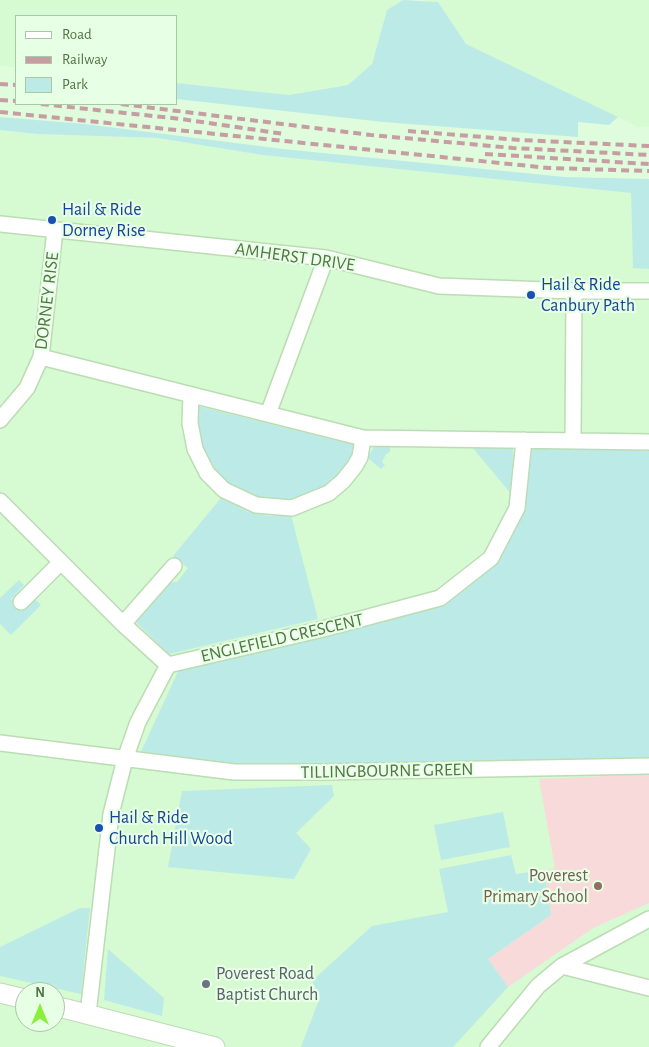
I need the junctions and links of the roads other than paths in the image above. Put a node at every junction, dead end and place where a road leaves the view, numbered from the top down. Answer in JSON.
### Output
{"nodes":[{"id":1,"x":0,"y":224,"type":"edge"},
{"id":2,"x":55,"y":230,"type":"junction"},
{"id":3,"x":326,"y":258,"type":"junction"},
{"id":4,"x":574,"y":291,"type":"junction"},
{"id":5,"x":649,"y":291,"type":"edge"},
{"id":6,"x":41,"y":357,"type":"junction"},
{"id":7,"x":191,"y":395,"type":"junction"},
{"id":8,"x":268,"y":414,"type":"junction"},
{"id":9,"x":2,"y":415,"type":"edge"},
{"id":10,"x":363,"y":438,"type":"junction"},
{"id":11,"x":524,"y":440,"type":"junction"},
{"id":12,"x":573,"y":441,"type":"junction"},
{"id":13,"x":649,"y":442,"type":"edge"},
{"id":14,"x":0,"y":501,"type":"edge"},
{"id":15,"x":61,"y":562,"type":"junction"},
{"id":16,"x":174,"y":566,"type":"dead end"},
{"id":17,"x":21,"y":602,"type":"dead end"},
{"id":18,"x":123,"y":624,"type":"junction"},
{"id":19,"x":168,"y":665,"type":"junction"},
{"id":20,"x":0,"y":743,"type":"edge"},
{"id":21,"x":125,"y":759,"type":"junction"},
{"id":22,"x":649,"y":766,"type":"edge"},
{"id":23,"x":649,"y":919,"type":"edge"},
{"id":24,"x":562,"y":966,"type":"junction"},
{"id":25,"x":649,"y":988,"type":"edge"},
{"id":26,"x":0,"y":993,"type":"edge"},
{"id":27,"x":15,"y":997,"type":"edge"},
{"id":28,"x":65,"y":1008,"type":"edge"},
{"id":29,"x":88,"y":1014,"type":"junction"},
{"id":30,"x":215,"y":1047,"type":"edge"},
{"id":31,"x":488,"y":1047,"type":"edge"}],
"edges":[{"from":1,"to":2,"type":"street","name":"AMHERST DRIVE"},
{"from":2,"to":3,"type":"street","name":"AMHERST DRIVE"},
{"from":2,"to":6,"type":"street","name":"DORNEY RISE"},
{"from":3,"to":4,"type":"street","name":"AMHERST DRIVE"},
{"from":3,"to":8,"type":"street"},
{"from":4,"to":5,"type":"street","name":"AMHERST DRIVE"},
{"from":4,"to":12,"type":"street"},
{"from":6,"to":7,"type":"street"},
{"from":6,"to":9,"type":"street","name":"DORNEY RISE"},
{"from":7,"to":8,"type":"street"},
{"from":7,"to":10,"type":"street"},
{"from":8,"to":10,"type":"street"},
{"from":10,"to":11,"type":"street"},
{"from":11,"to":12,"type":"street"},
{"from":11,"to":19,"type":"street","name":"ENGLEFIELD CRESCENT"},
{"from":12,"to":13,"type":"street"},
{"from":14,"to":15,"type":"street"},
{"from":15,"to":17,"type":"street"},
{"from":15,"to":18,"type":"street"},
{"from":16,"to":18,"type":"street"},
{"from":18,"to":19,"type":"street"},
{"from":19,"to":21,"type":"street"},
{"from":20,"to":21,"type":"street","name":"TILLINGBOURNE GREEN"},
{"from":21,"to":22,"type":"street","name":"TILLINGBOURNE GREEN"},
{"from":21,"to":29,"type":"street"},
{"from":23,"to":24,"type":"street"},
{"from":24,"to":25,"type":"street"},
{"from":24,"to":31,"type":"street"},
{"from":26,"to":27,"type":"street"},
{"from":28,"to":29,"type":"street"},
{"from":29,"to":30,"type":"street"}]}
